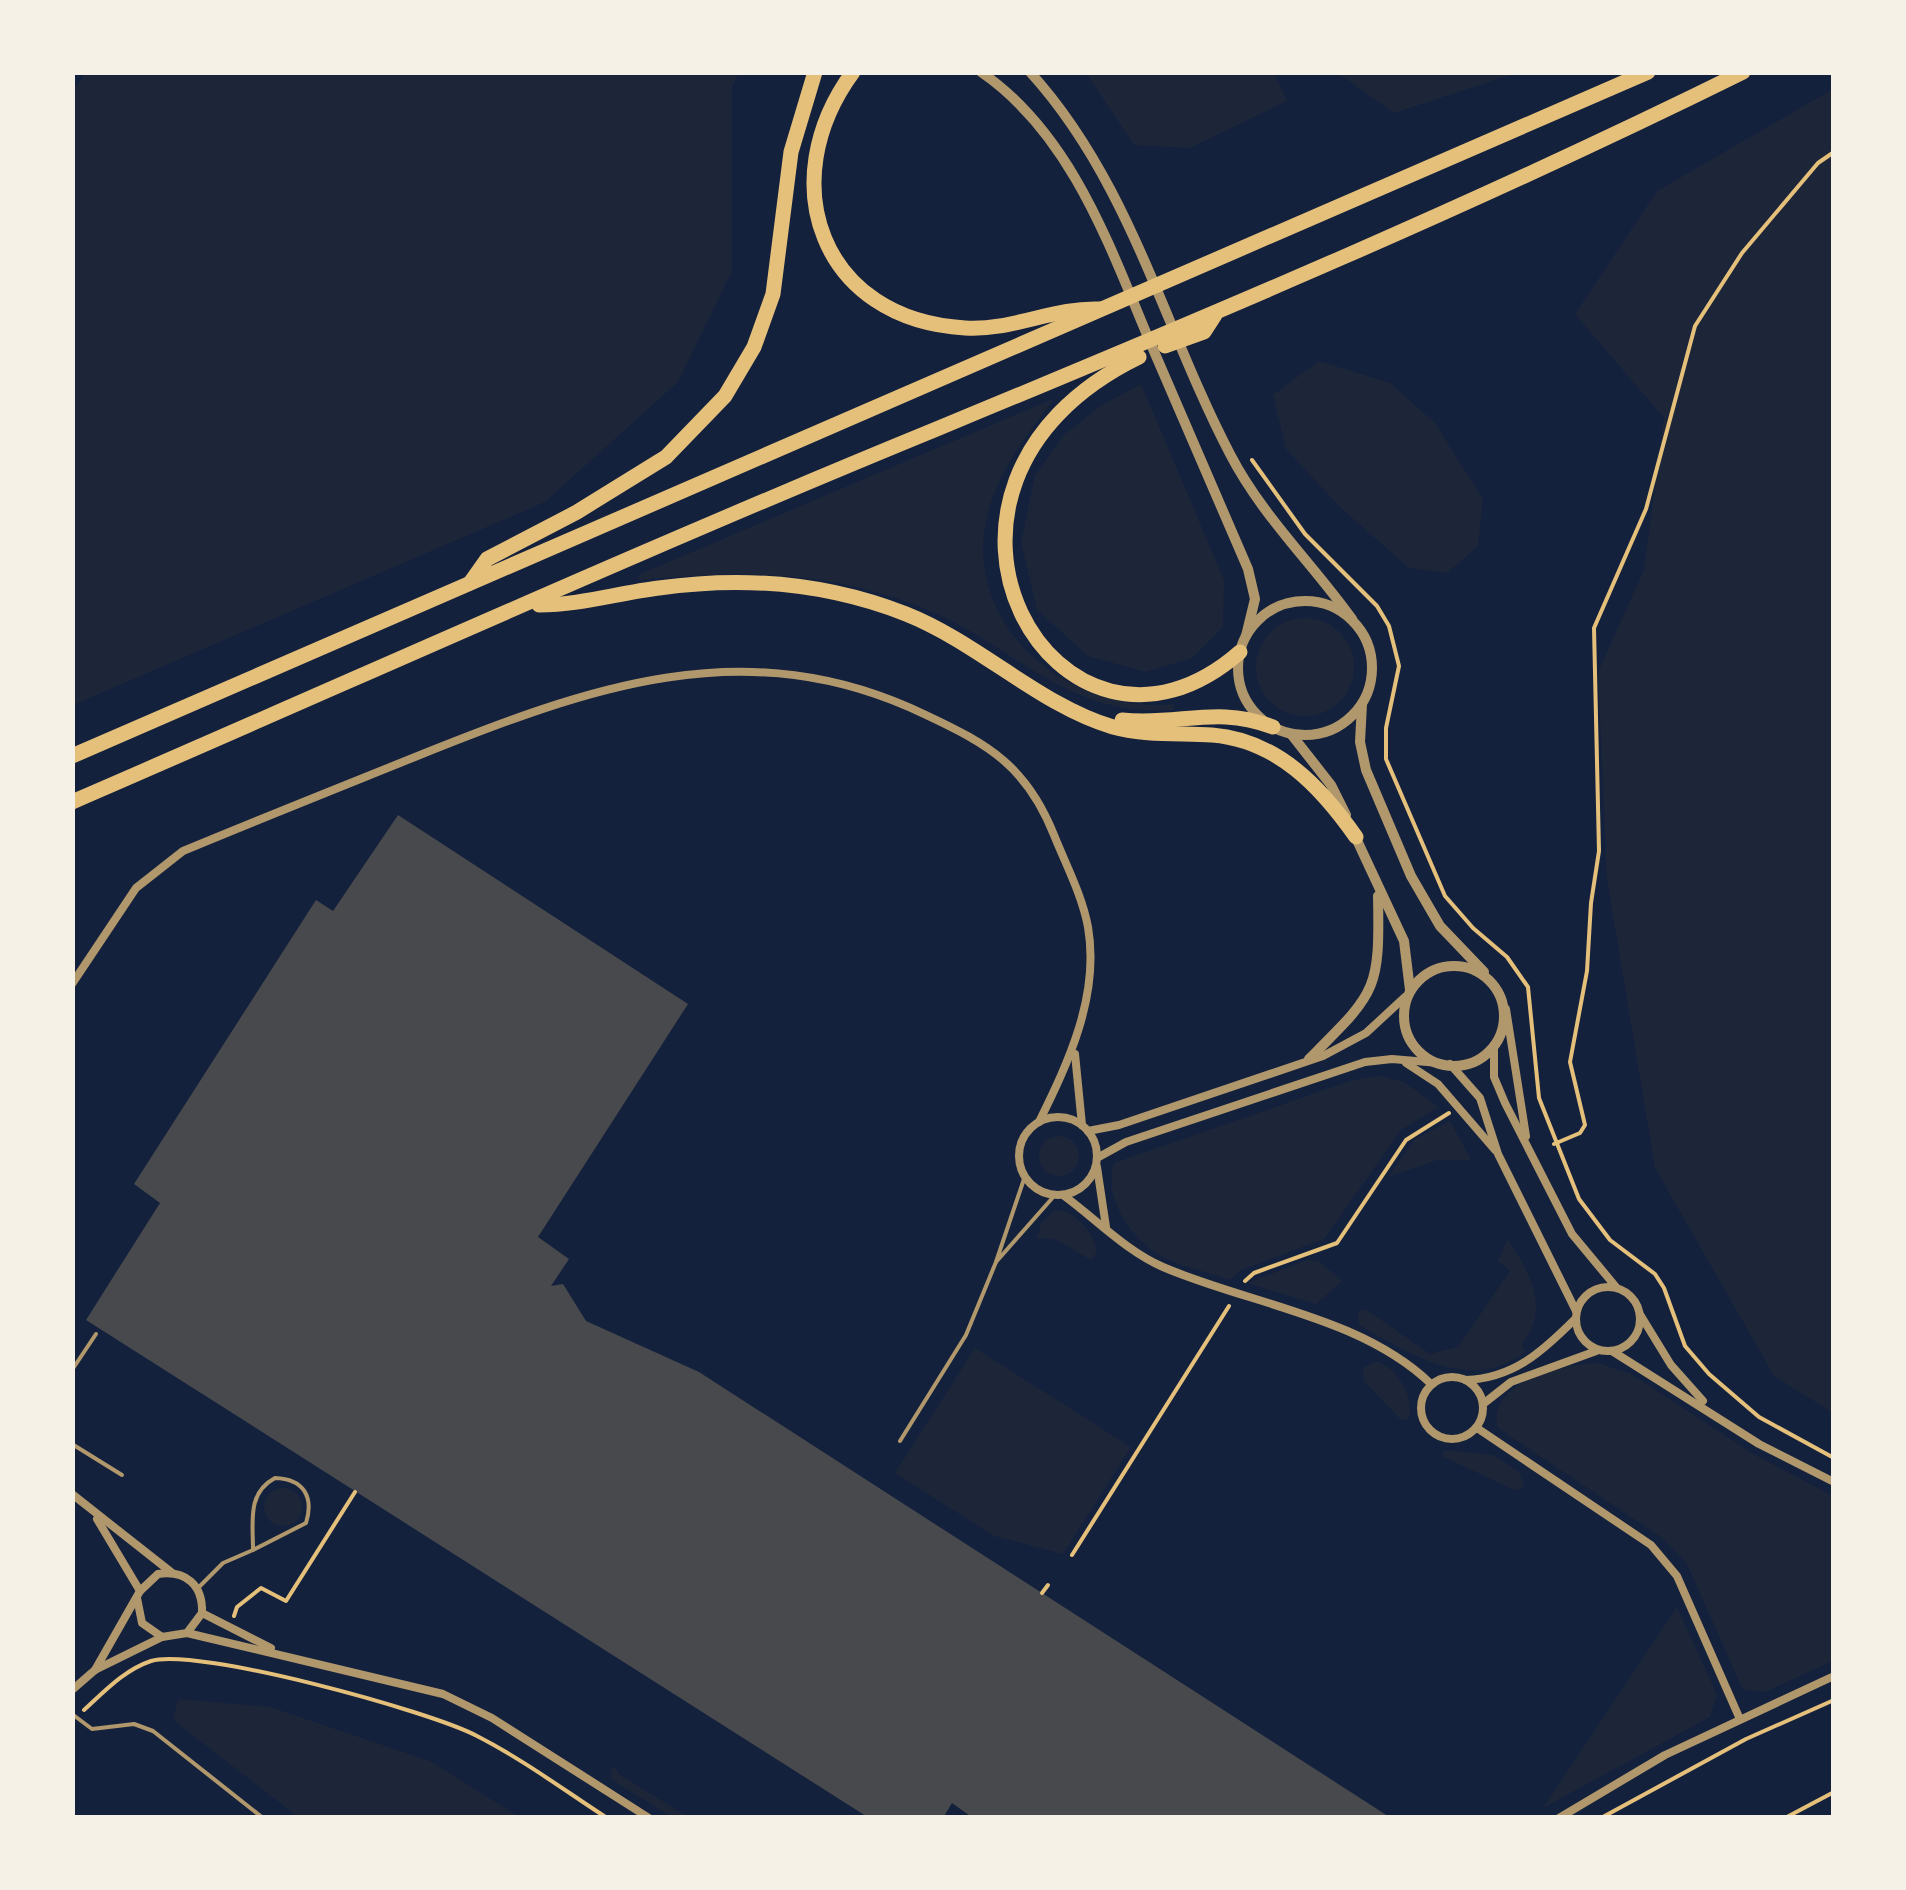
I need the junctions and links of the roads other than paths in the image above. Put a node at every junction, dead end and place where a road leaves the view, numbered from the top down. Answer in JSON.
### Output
{"nodes":[{"id":1,"x":815,"y":72,"type":"edge"},
{"id":2,"x":854,"y":72,"type":"edge"},
{"id":3,"x":982,"y":72,"type":"edge"},
{"id":4,"x":1030,"y":72,"type":"edge"},
{"id":5,"x":1648,"y":72,"type":"edge"},
{"id":6,"x":1743,"y":72,"type":"edge"},
{"id":7,"x":1103,"y":309,"type":"junction"},
{"id":8,"x":1215,"y":314,"type":"junction"},
{"id":9,"x":470,"y":583,"type":"junction"},
{"id":10,"x":530,"y":604,"type":"junction"},
{"id":11,"x":1352,"y":619,"type":"junction"},
{"id":12,"x":1243,"y":644,"type":"junction"},
{"id":13,"x":1061,"y":701,"type":"junction"},
{"id":14,"x":1362,"y":703,"type":"junction"},
{"id":15,"x":1273,"y":727,"type":"junction"},
{"id":16,"x":1291,"y":734,"type":"junction"},
{"id":17,"x":72,"y":756,"type":"edge"},
{"id":18,"x":72,"y":802,"type":"edge"},
{"id":19,"x":1356,"y":837,"type":"junction"},
{"id":20,"x":1378,"y":890,"type":"junction"},
{"id":21,"x":1489,"y":977,"type":"junction"},
{"id":22,"x":72,"y":984,"type":"edge"},
{"id":23,"x":1408,"y":994,"type":"junction"},
{"id":24,"x":1506,"y":1009,"type":"junction"},
{"id":25,"x":1494,"y":1045,"type":"junction"},
{"id":26,"x":1075,"y":1049,"type":"junction"},
{"id":27,"x":1309,"y":1058,"type":"junction"},
{"id":28,"x":1392,"y":1059,"type":"junction"},
{"id":29,"x":1445,"y":1063,"type":"junction"},
{"id":30,"x":1039,"y":1122,"type":"junction"},
{"id":31,"x":1085,"y":1128,"type":"junction"},
{"id":32,"x":1527,"y":1140,"type":"junction"},
{"id":33,"x":1498,"y":1154,"type":"junction"},
{"id":34,"x":1097,"y":1162,"type":"junction"},
{"id":35,"x":1025,"y":1176,"type":"junction"},
{"id":36,"x":1059,"y":1195,"type":"junction"},
{"id":37,"x":1106,"y":1227,"type":"junction"},
{"id":38,"x":996,"y":1262,"type":"junction"},
{"id":39,"x":1616,"y":1287,"type":"junction"},
{"id":40,"x":1576,"y":1315,"type":"junction"},
{"id":41,"x":1641,"y":1316,"type":"junction"},
{"id":42,"x":96,"y":1334,"type":"dead end"},
{"id":43,"x":1598,"y":1350,"type":"junction"},
{"id":44,"x":1612,"y":1351,"type":"junction"},
{"id":45,"x":72,"y":1370,"type":"edge"},
{"id":46,"x":1466,"y":1380,"type":"junction"},
{"id":47,"x":1431,"y":1384,"type":"junction"},
{"id":48,"x":1484,"y":1404,"type":"junction"},
{"id":49,"x":1709,"y":1408,"type":"junction"},
{"id":50,"x":1476,"y":1428,"type":"junction"},
{"id":51,"x":900,"y":1441,"type":"dead end"},
{"id":52,"x":72,"y":1444,"type":"edge"},
{"id":53,"x":122,"y":1476,"type":"dead end"},
{"id":54,"x":1834,"y":1482,"type":"edge"},
{"id":55,"x":72,"y":1494,"type":"edge"},
{"id":56,"x":95,"y":1515,"type":"junction"},
{"id":57,"x":253,"y":1550,"type":"junction"},
{"id":58,"x":171,"y":1572,"type":"junction"},
{"id":59,"x":198,"y":1588,"type":"junction"},
{"id":60,"x":138,"y":1595,"type":"junction"},
{"id":61,"x":202,"y":1613,"type":"junction"},
{"id":62,"x":187,"y":1633,"type":"junction"},
{"id":63,"x":162,"y":1637,"type":"junction"},
{"id":64,"x":280,"y":1653,"type":"junction"},
{"id":65,"x":94,"y":1670,"type":"junction"},
{"id":66,"x":1834,"y":1676,"type":"edge"},
{"id":67,"x":72,"y":1690,"type":"edge"},
{"id":68,"x":74,"y":1715,"type":"edge"},
{"id":69,"x":1739,"y":1717,"type":"junction"},
{"id":70,"x":263,"y":1818,"type":"edge"},
{"id":71,"x":649,"y":1818,"type":"edge"},
{"id":72,"x":1559,"y":1818,"type":"edge"}],
"edges":[{"from":1,"to":9,"type":"highway"},
{"from":2,"to":7,"type":"highway"},
{"from":3,"to":12,"type":"street"},
{"from":4,"to":11,"type":"street"},
{"from":5,"to":7,"type":"highway"},
{"from":6,"to":8,"type":"highway"},
{"from":7,"to":9,"type":"highway"},
{"from":8,"to":10,"type":"highway"},
{"from":8,"to":12,"type":"highway"},
{"from":9,"to":17,"type":"highway"},
{"from":10,"to":13,"type":"highway"},
{"from":10,"to":18,"type":"highway"},
{"from":11,"to":12,"type":"street"},
{"from":11,"to":14,"type":"street"},
{"from":12,"to":15,"type":"street"},
{"from":13,"to":15,"type":"highway"},
{"from":13,"to":19,"type":"highway"},
{"from":14,"to":16,"type":"street"},
{"from":14,"to":21,"type":"street"},
{"from":15,"to":16,"type":"street"},
{"from":16,"to":19,"type":"street"},
{"from":19,"to":20,"type":"street"},
{"from":20,"to":23,"type":"street"},
{"from":20,"to":27,"type":"street"},
{"from":21,"to":23,"type":"street"},
{"from":21,"to":24,"type":"street"},
{"from":22,"to":26,"type":"street"},
{"from":23,"to":27,"type":"street"},
{"from":23,"to":29,"type":"street"},
{"from":24,"to":25,"type":"street"},
{"from":24,"to":32,"type":"street"},
{"from":25,"to":29,"type":"street"},
{"from":25,"to":32,"type":"street"},
{"from":26,"to":30,"type":"street"},
{"from":26,"to":31,"type":"street"},
{"from":27,"to":31,"type":"street"},
{"from":28,"to":29,"type":"street"},
{"from":28,"to":33,"type":"street"},
{"from":28,"to":34,"type":"street"},
{"from":29,"to":33,"type":"street"},
{"from":30,"to":31,"type":"street"},
{"from":30,"to":35,"type":"street"},
{"from":31,"to":34,"type":"street"},
{"from":32,"to":39,"type":"street"},
{"from":33,"to":40,"type":"street"},
{"from":34,"to":36,"type":"street"},
{"from":34,"to":37,"type":"street"},
{"from":35,"to":36,"type":"street"},
{"from":35,"to":38,"type":"lane"},
{"from":36,"to":37,"type":"street"},
{"from":36,"to":38,"type":"lane"},
{"from":37,"to":47,"type":"street"},
{"from":38,"to":51,"type":"lane"},
{"from":39,"to":40,"type":"street"},
{"from":39,"to":41,"type":"street"},
{"from":40,"to":43,"type":"street"},
{"from":40,"to":46,"type":"street"},
{"from":41,"to":44,"type":"street"},
{"from":41,"to":49,"type":"street"},
{"from":42,"to":45,"type":"lane"},
{"from":43,"to":44,"type":"street"},
{"from":43,"to":48,"type":"street"},
{"from":44,"to":49,"type":"street"},
{"from":46,"to":47,"type":"street"},
{"from":46,"to":48,"type":"street"},
{"from":47,"to":50,"type":"street"},
{"from":48,"to":50,"type":"street"},
{"from":49,"to":54,"type":"street"},
{"from":50,"to":69,"type":"street"},
{"from":52,"to":53,"type":"lane"},
{"from":55,"to":56,"type":"street"},
{"from":56,"to":58,"type":"street"},
{"from":56,"to":60,"type":"street"},
{"from":57,"to":57,"type":"lane"},
{"from":57,"to":59,"type":"lane"},
{"from":58,"to":59,"type":"street"},
{"from":58,"to":60,"type":"street"},
{"from":59,"to":61,"type":"street"},
{"from":60,"to":63,"type":"street"},
{"from":60,"to":65,"type":"street"},
{"from":61,"to":62,"type":"street"},
{"from":61,"to":64,"type":"street"},
{"from":62,"to":63,"type":"street"},
{"from":62,"to":64,"type":"street"},
{"from":63,"to":65,"type":"street"},
{"from":64,"to":71,"type":"street"},
{"from":65,"to":67,"type":"street"},
{"from":66,"to":69,"type":"street"},
{"from":68,"to":70,"type":"lane"},
{"from":69,"to":72,"type":"street"}]}
